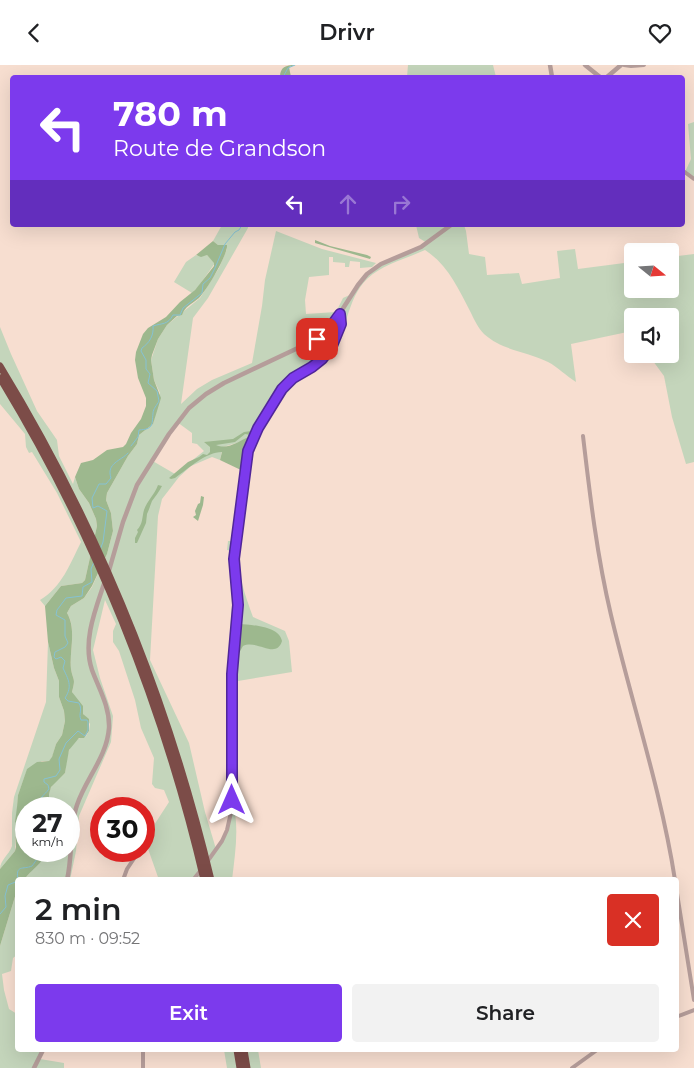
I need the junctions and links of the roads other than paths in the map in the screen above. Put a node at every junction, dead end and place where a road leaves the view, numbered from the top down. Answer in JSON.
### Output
{"nodes":[{"id":1,"x":586,"y":65,"type":"edge"},
{"id":2,"x":623,"y":65,"type":"edge"},
{"id":3,"x":644,"y":65,"type":"edge"},
{"id":4,"x":598,"y":75,"type":"edge"},
{"id":5,"x":609,"y":75,"type":"edge"},
{"id":6,"x":448,"y":227,"type":"edge"},
{"id":7,"x":340,"y":314,"type":"junction"},
{"id":8,"x":0,"y":366,"type":"edge"},
{"id":9,"x":0,"y":378,"type":"edge"},
{"id":10,"x":583,"y":436,"type":"dead end"},
{"id":11,"x":44,"y":448,"type":"junction"},
{"id":12,"x":127,"y":626,"type":"junction"},
{"id":13,"x":132,"y":862,"type":"edge"},
{"id":14,"x":67,"y":877,"type":"edge"},
{"id":15,"x":124,"y":877,"type":"edge"},
{"id":16,"x":195,"y":877,"type":"edge"},
{"id":17,"x":203,"y":877,"type":"edge"},
{"id":18,"x":210,"y":877,"type":"edge"},
{"id":19,"x":674,"y":877,"type":"edge"},
{"id":20,"x":679,"y":906,"type":"edge"},
{"id":21,"x":694,"y":1000,"type":"edge"},
{"id":22,"x":694,"y":1010,"type":"edge"},
{"id":23,"x":679,"y":1016,"type":"edge"},
{"id":24,"x":43,"y":1052,"type":"edge"},
{"id":25,"x":143,"y":1052,"type":"edge"},
{"id":26,"x":237,"y":1052,"type":"edge"},
{"id":27,"x":244,"y":1052,"type":"edge"},
{"id":28,"x":594,"y":1052,"type":"edge"},
{"id":29,"x":34,"y":1068,"type":"edge"},
{"id":30,"x":143,"y":1068,"type":"edge"},
{"id":31,"x":240,"y":1068,"type":"edge"},
{"id":32,"x":247,"y":1068,"type":"edge"},
{"id":33,"x":572,"y":1068,"type":"edge"}],
"edges":[{"from":1,"to":4,"type":"street"},
{"from":2,"to":3,"type":"street"},
{"from":2,"to":5,"type":"street"},
{"from":6,"to":7,"type":"street"},
{"from":7,"to":14,"type":"street"},
{"from":7,"to":16,"type":"street"},
{"from":8,"to":11,"type":"highway"},
{"from":9,"to":11,"type":"highway"},
{"from":10,"to":19,"type":"street"},
{"from":11,"to":12,"type":"highway"},
{"from":12,"to":17,"type":"highway"},
{"from":12,"to":18,"type":"highway"},
{"from":13,"to":15,"type":"street"},
{"from":20,"to":21,"type":"street"},
{"from":22,"to":23,"type":"street"},
{"from":24,"to":29,"type":"street"},
{"from":25,"to":30,"type":"street"},
{"from":26,"to":31,"type":"highway"},
{"from":27,"to":32,"type":"highway"},
{"from":28,"to":33,"type":"street"}]}
